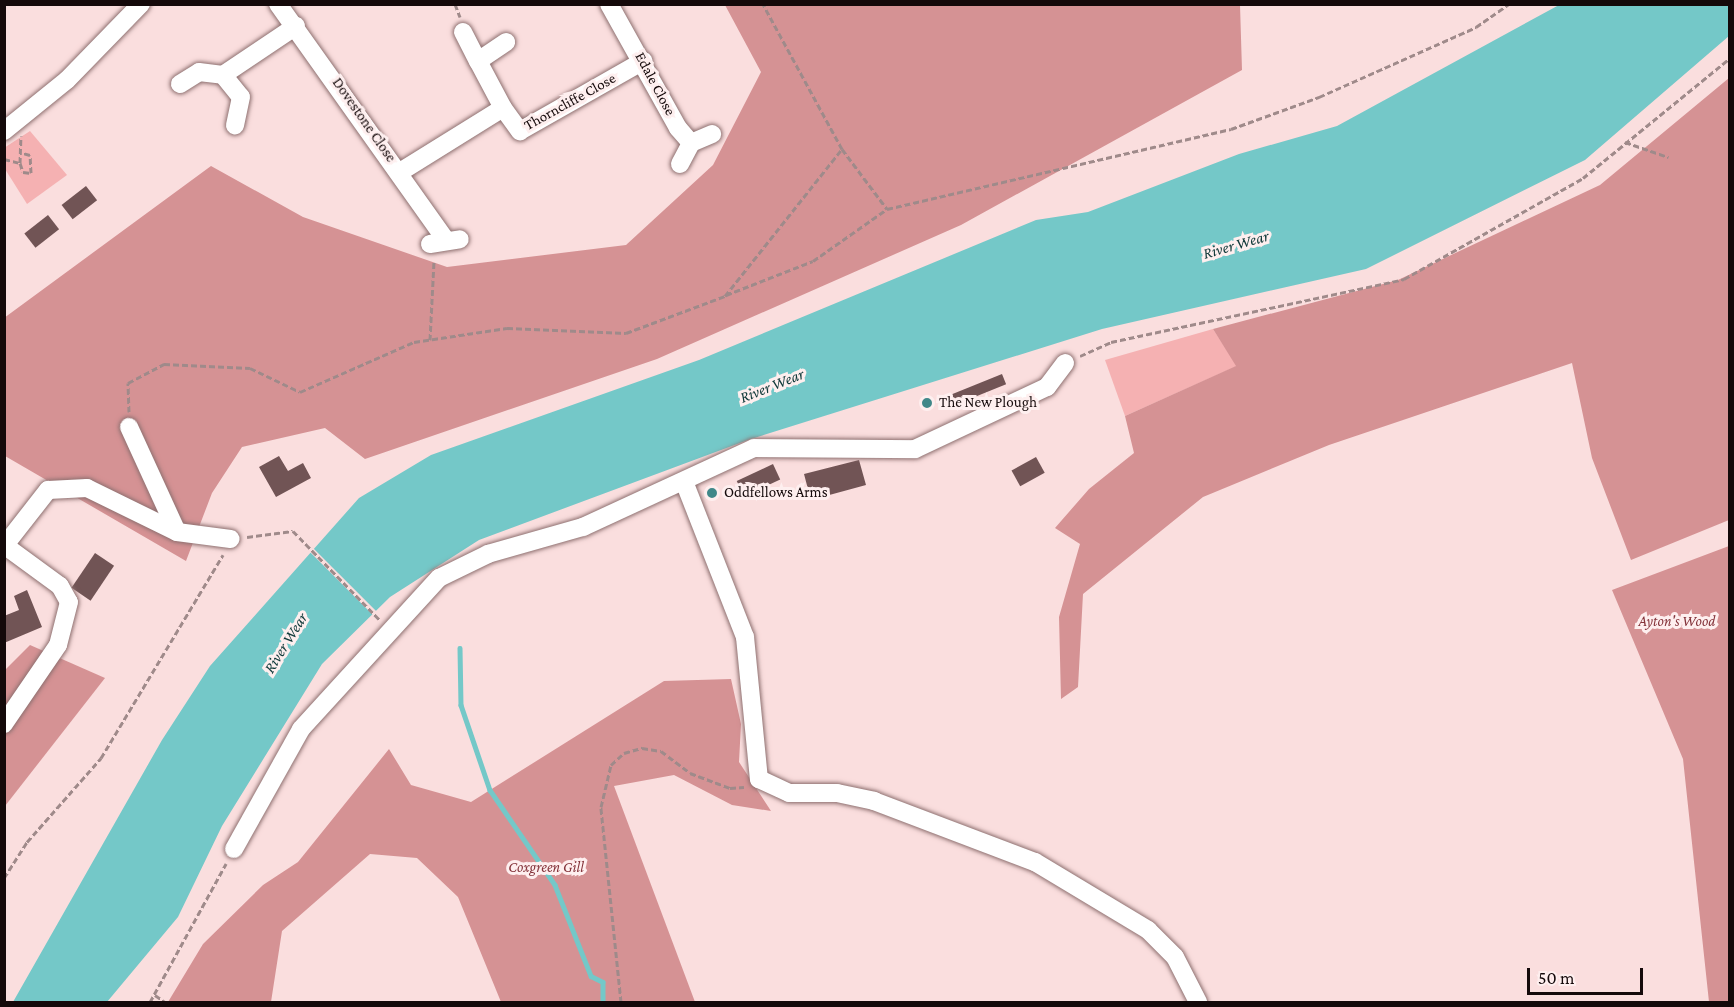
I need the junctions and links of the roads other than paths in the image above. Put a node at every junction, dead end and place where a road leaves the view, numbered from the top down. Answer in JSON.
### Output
{"nodes":[{"id":1,"x":141,"y":4,"type":"edge"},
{"id":2,"x":278,"y":4,"type":"edge"},
{"id":3,"x":609,"y":4,"type":"edge"},
{"id":4,"x":296,"y":26,"type":"junction"},
{"id":5,"x":463,"y":32,"type":"dead end"},
{"id":6,"x":506,"y":42,"type":"dead end"},
{"id":7,"x":478,"y":61,"type":"junction"},
{"id":8,"x":643,"y":61,"type":"junction"},
{"id":9,"x":223,"y":75,"type":"junction"},
{"id":10,"x":180,"y":84,"type":"dead end"},
{"id":11,"x":503,"y":108,"type":"junction"},
{"id":12,"x":236,"y":125,"type":"dead end"},
{"id":13,"x":11,"y":127,"type":"edge"},
{"id":14,"x":712,"y":134,"type":"dead end"},
{"id":15,"x":691,"y":143,"type":"junction"},
{"id":16,"x":680,"y":164,"type":"dead end"},
{"id":17,"x":400,"y":172,"type":"junction"},
{"id":18,"x":445,"y":241,"type":"road end"},
{"id":19,"x":1065,"y":363,"type":"road end"},
{"id":20,"x":129,"y":427,"type":"road end"},
{"id":21,"x":685,"y":484,"type":"junction"},
{"id":22,"x":177,"y":532,"type":"junction"},
{"id":23,"x":231,"y":539,"type":"road end"},
{"id":24,"x":5,"y":545,"type":"edge"},
{"id":25,"x":4,"y":724,"type":"edge"},
{"id":26,"x":234,"y":849,"type":"road end"},
{"id":27,"x":1198,"y":1002,"type":"edge"}],
"edges":[{"from":1,"to":13,"type":"street"},
{"from":2,"to":4,"type":"street","name":"Dovestone Close"},
{"from":3,"to":8,"type":"street","name":"Edale Close"},
{"from":4,"to":9,"type":"street"},
{"from":4,"to":17,"type":"street","name":"Dovestone Close"},
{"from":5,"to":7,"type":"street","name":"Thorncliffe Close"},
{"from":6,"to":7,"type":"street"},
{"from":7,"to":11,"type":"street","name":"Thorncliffe Close"},
{"from":8,"to":11,"type":"street","name":"Thorncliffe Close"},
{"from":8,"to":15,"type":"street","name":"Edale Close"},
{"from":9,"to":10,"type":"street"},
{"from":9,"to":12,"type":"street"},
{"from":11,"to":17,"type":"street","name":"Thorncliffe Close"},
{"from":14,"to":15,"type":"street"},
{"from":15,"to":16,"type":"street"},
{"from":17,"to":18,"type":"street","name":"Dovestone Close"},
{"from":19,"to":21,"type":"street"},
{"from":20,"to":22,"type":"street"},
{"from":21,"to":26,"type":"street"},
{"from":21,"to":27,"type":"street"},
{"from":22,"to":23,"type":"street"},
{"from":22,"to":24,"type":"street"},
{"from":24,"to":25,"type":"street"}]}
